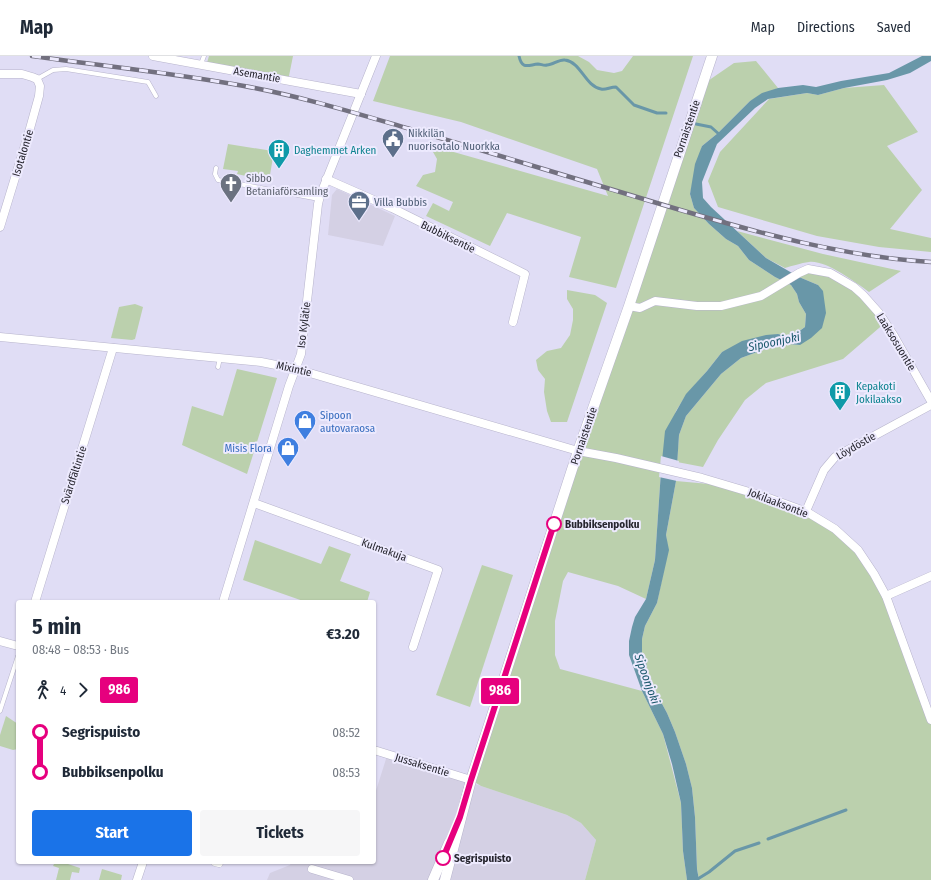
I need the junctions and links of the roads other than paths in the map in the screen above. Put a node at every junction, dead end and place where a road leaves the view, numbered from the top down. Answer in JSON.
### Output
{"nodes":[{"id":1,"x":153,"y":56,"type":"edge"},
{"id":2,"x":204,"y":56,"type":"edge"},
{"id":3,"x":376,"y":56,"type":"edge"},
{"id":4,"x":712,"y":56,"type":"edge"},
{"id":5,"x":201,"y":65,"type":"junction"},
{"id":6,"x":0,"y":74,"type":"edge"},
{"id":7,"x":37,"y":79,"type":"junction"},
{"id":8,"x":361,"y":94,"type":"junction"},
{"id":9,"x":156,"y":96,"type":"dead end"},
{"id":10,"x":216,"y":168,"type":"dead end"},
{"id":11,"x":326,"y":179,"type":"junction"},
{"id":12,"x":319,"y":199,"type":"junction"},
{"id":13,"x":0,"y":227,"type":"edge"},
{"id":14,"x":629,"y":306,"type":"junction"},
{"id":15,"x":513,"y":322,"type":"dead end"},
{"id":16,"x":0,"y":337,"type":"edge"},
{"id":17,"x":113,"y":348,"type":"junction"},
{"id":18,"x":220,"y":358,"type":"junction"},
{"id":19,"x":218,"y":367,"type":"dead end"},
{"id":20,"x":296,"y":368,"type":"junction"},
{"id":21,"x":931,"y":401,"type":"edge"},
{"id":22,"x":931,"y":404,"type":"edge"},
{"id":23,"x":578,"y":452,"type":"junction"},
{"id":24,"x":254,"y":503,"type":"junction"},
{"id":25,"x":806,"y":512,"type":"junction"},
{"id":26,"x":931,"y":576,"type":"edge"},
{"id":27,"x":886,"y":596,"type":"junction"},
{"id":28,"x":36,"y":600,"type":"edge"},
{"id":29,"x":224,"y":600,"type":"edge"},
{"id":30,"x":0,"y":641,"type":"edge"},
{"id":31,"x":16,"y":645,"type":"edge"},
{"id":32,"x":413,"y":647,"type":"dead end"},
{"id":33,"x":16,"y":662,"type":"edge"},
{"id":34,"x":0,"y":692,"type":"edge"},
{"id":35,"x":6,"y":694,"type":"junction"},
{"id":36,"x":0,"y":711,"type":"edge"},
{"id":37,"x":931,"y":720,"type":"edge"},
{"id":38,"x":376,"y":751,"type":"edge"},
{"id":39,"x":471,"y":780,"type":"junction"},
{"id":40,"x":460,"y":817,"type":"junction"},
{"id":41,"x":142,"y":864,"type":"edge"},
{"id":42,"x":312,"y":869,"type":"dead end"},
{"id":43,"x":138,"y":880,"type":"edge"},
{"id":44,"x":349,"y":880,"type":"edge"},
{"id":45,"x":433,"y":880,"type":"edge"},
{"id":46,"x":445,"y":880,"type":"edge"}],
"edges":[{"from":1,"to":5,"type":"street","name":"Asemantie"},
{"from":2,"to":5,"type":"lane"},
{"from":3,"to":8,"type":"street","name":"Iso Kylätie"},
{"from":4,"to":14,"type":"street","name":"Pornaistentie"},
{"from":5,"to":8,"type":"street","name":"Asemantie"},
{"from":6,"to":7,"type":"street"},
{"from":7,"to":9,"type":"lane"},
{"from":7,"to":13,"type":"street","name":"Isotalontie"},
{"from":8,"to":11,"type":"street","name":"Iso Kylätie"},
{"from":10,"to":12,"type":"lane"},
{"from":11,"to":12,"type":"street","name":"Iso Kylätie"},
{"from":11,"to":15,"type":"street","name":"Bubbiksentie"},
{"from":12,"to":20,"type":"street","name":"Iso Kylätie"},
{"from":14,"to":21,"type":"street","name":"Laaksosuontie"},
{"from":14,"to":23,"type":"street","name":"Pornaistentie"},
{"from":16,"to":17,"type":"street","name":"Mixintie"},
{"from":17,"to":18,"type":"street","name":"Mixintie"},
{"from":17,"to":28,"type":"street","name":"Svärdfältintie"},
{"from":18,"to":19,"type":"lane"},
{"from":18,"to":20,"type":"street","name":"Mixintie"},
{"from":20,"to":23,"type":"street","name":"Mixintie"},
{"from":20,"to":24,"type":"street","name":"Iso Kylätie"},
{"from":22,"to":25,"type":"street","name":"Löydöstie"},
{"from":23,"to":25,"type":"street","name":"Jokilaaksontie"},
{"from":23,"to":39,"type":"street","name":"Pornaistentie"},
{"from":24,"to":29,"type":"street","name":"Iso Kylätie"},
{"from":24,"to":32,"type":"street","name":"Kulmakuja"},
{"from":25,"to":27,"type":"street","name":"Jokilaaksontie"},
{"from":26,"to":27,"type":"street"},
{"from":27,"to":37,"type":"street","name":"Jokilaaksontie"},
{"from":30,"to":31,"type":"street"},
{"from":33,"to":35,"type":"lane"},
{"from":34,"to":35,"type":"lane"},
{"from":35,"to":36,"type":"lane"},
{"from":38,"to":39,"type":"street","name":"Jussaksentie"},
{"from":39,"to":40,"type":"street","name":"Pornaistentie"},
{"from":40,"to":45,"type":"street","name":"Pornaistentie"},
{"from":40,"to":46,"type":"street","name":"Pornaistentie"},
{"from":41,"to":43,"type":"street"},
{"from":42,"to":44,"type":"street"}]}
